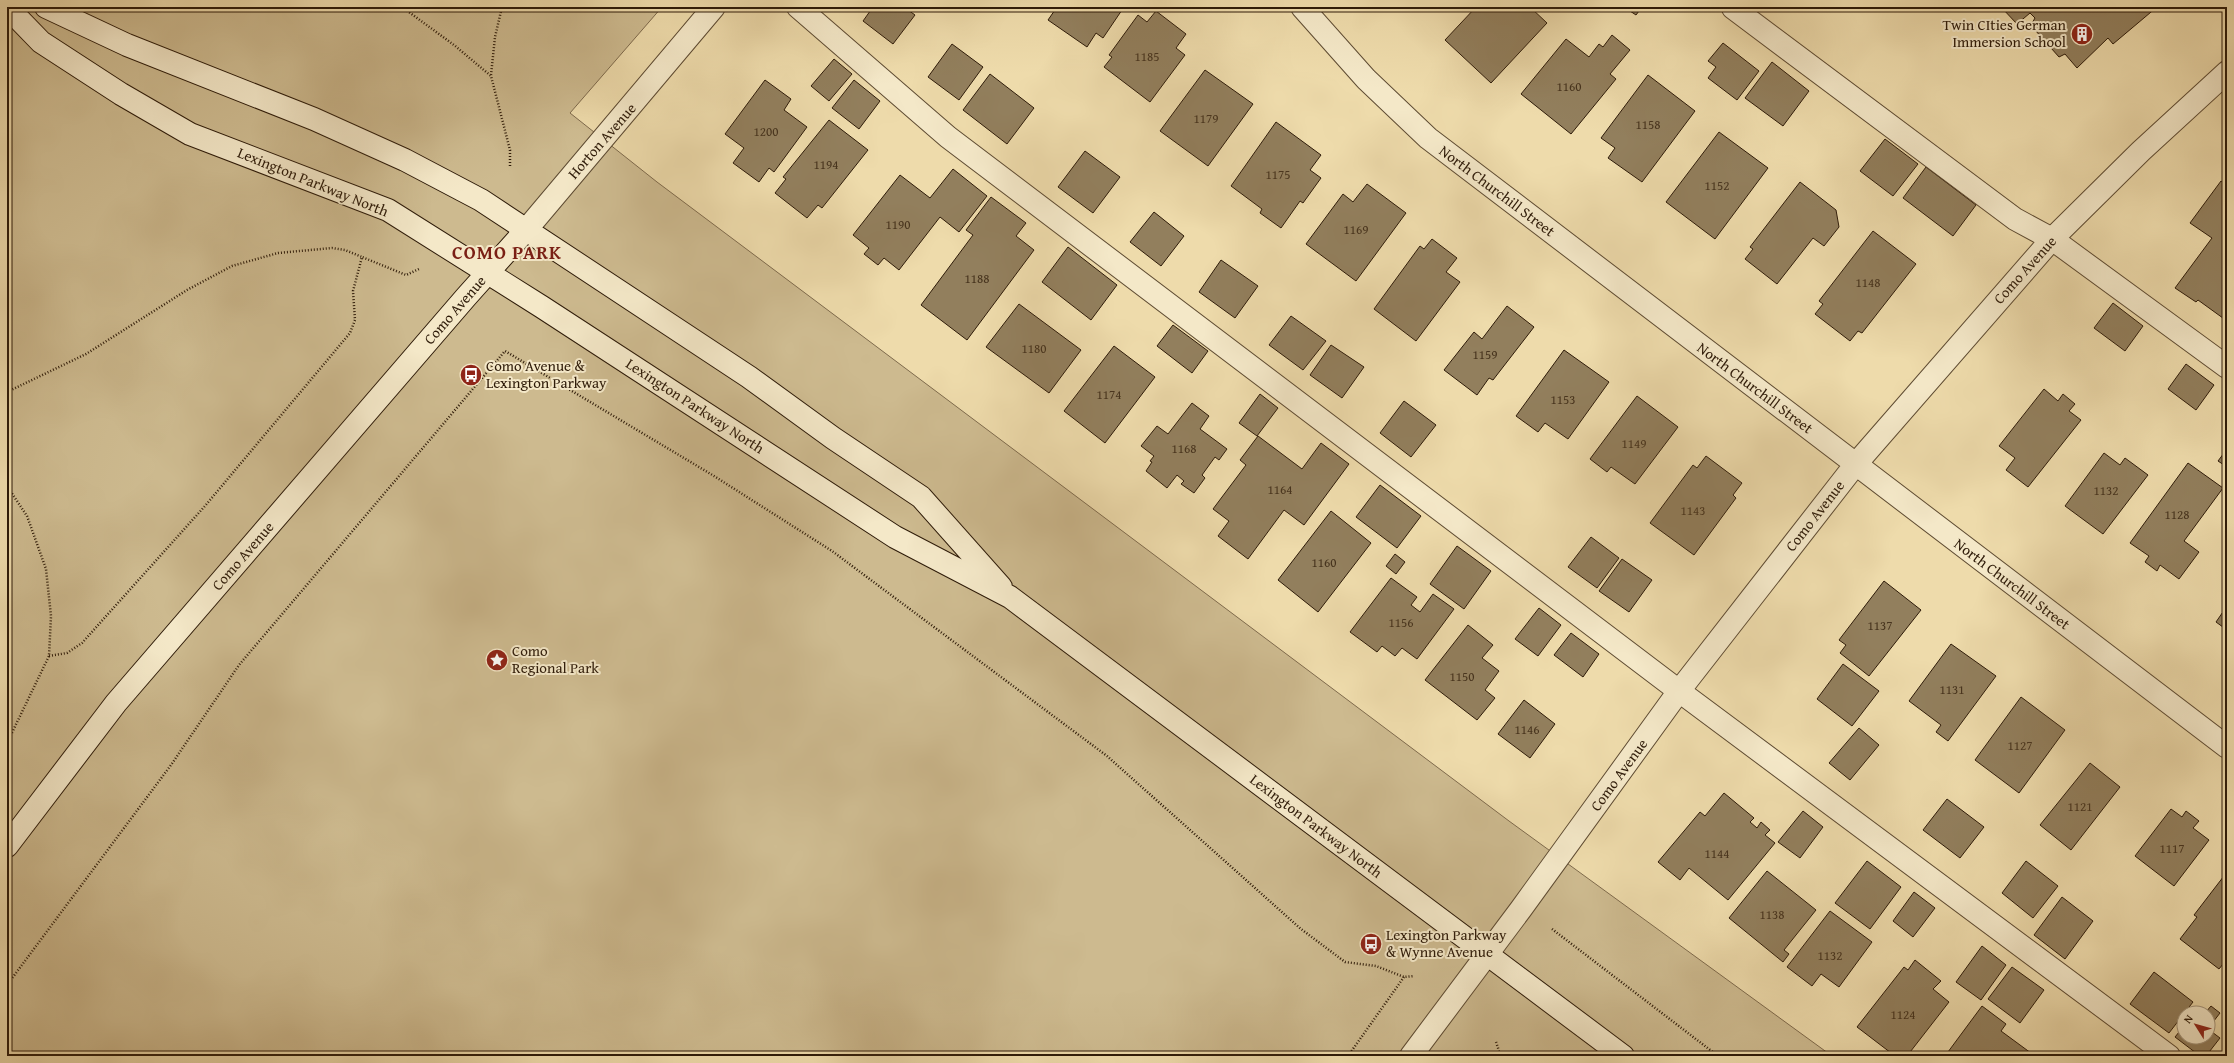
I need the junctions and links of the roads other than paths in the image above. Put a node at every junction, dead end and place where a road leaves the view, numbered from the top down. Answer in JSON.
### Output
{"nodes":[{"id":1,"x":7,"y":7,"type":"edge"},
{"id":2,"x":46,"y":7,"type":"edge"},
{"id":3,"x":714,"y":7,"type":"edge"},
{"id":4,"x":798,"y":7,"type":"edge"},
{"id":5,"x":1302,"y":7,"type":"edge"},
{"id":6,"x":1733,"y":7,"type":"edge"},
{"id":7,"x":2227,"y":72,"type":"edge"},
{"id":8,"x":526,"y":230,"type":"junction"},
{"id":9,"x":2052,"y":239,"type":"junction"},
{"id":10,"x":488,"y":272,"type":"junction"},
{"id":11,"x":2227,"y":367,"type":"edge"},
{"id":12,"x":1855,"y":465,"type":"junction"},
{"id":13,"x":1010,"y":597,"type":"junction"},
{"id":14,"x":1679,"y":691,"type":"junction"},
{"id":15,"x":2227,"y":747,"type":"edge"},
{"id":16,"x":7,"y":846,"type":"edge"},
{"id":17,"x":1488,"y":955,"type":"junction"},
{"id":18,"x":1411,"y":1056,"type":"edge"},
{"id":19,"x":1623,"y":1056,"type":"edge"},
{"id":20,"x":2169,"y":1056,"type":"edge"}],
"edges":[{"from":1,"to":10,"type":"main road","name":"Lexington Parkway North"},
{"from":2,"to":8,"type":"main road","name":"Lexington Parkway North"},
{"from":3,"to":8,"type":"main road","name":"Horton Avenue"},
{"from":4,"to":14,"type":"main road"},
{"from":5,"to":12,"type":"main road","name":"North Churchill Street"},
{"from":6,"to":9,"type":"main road"},
{"from":7,"to":9,"type":"main road","name":"Como Avenue"},
{"from":8,"to":10,"type":"main road","name":"Horton Avenue"},
{"from":8,"to":13,"type":"main road","name":"Lexington Parkway North"},
{"from":9,"to":11,"type":"main road"},
{"from":9,"to":12,"type":"main road","name":"Como Avenue"},
{"from":10,"to":13,"type":"main road","name":"Lexington Parkway North"},
{"from":10,"to":16,"type":"main road","name":"Como Avenue"},
{"from":12,"to":14,"type":"main road","name":"Como Avenue"},
{"from":12,"to":15,"type":"main road","name":"North Churchill Street"},
{"from":13,"to":17,"type":"main road","name":"Lexington Parkway North"},
{"from":14,"to":17,"type":"main road","name":"Como Avenue"},
{"from":14,"to":20,"type":"main road"},
{"from":17,"to":18,"type":"main road","name":"Como Avenue"},
{"from":17,"to":19,"type":"main road","name":"Lexington Parkway North"}]}
